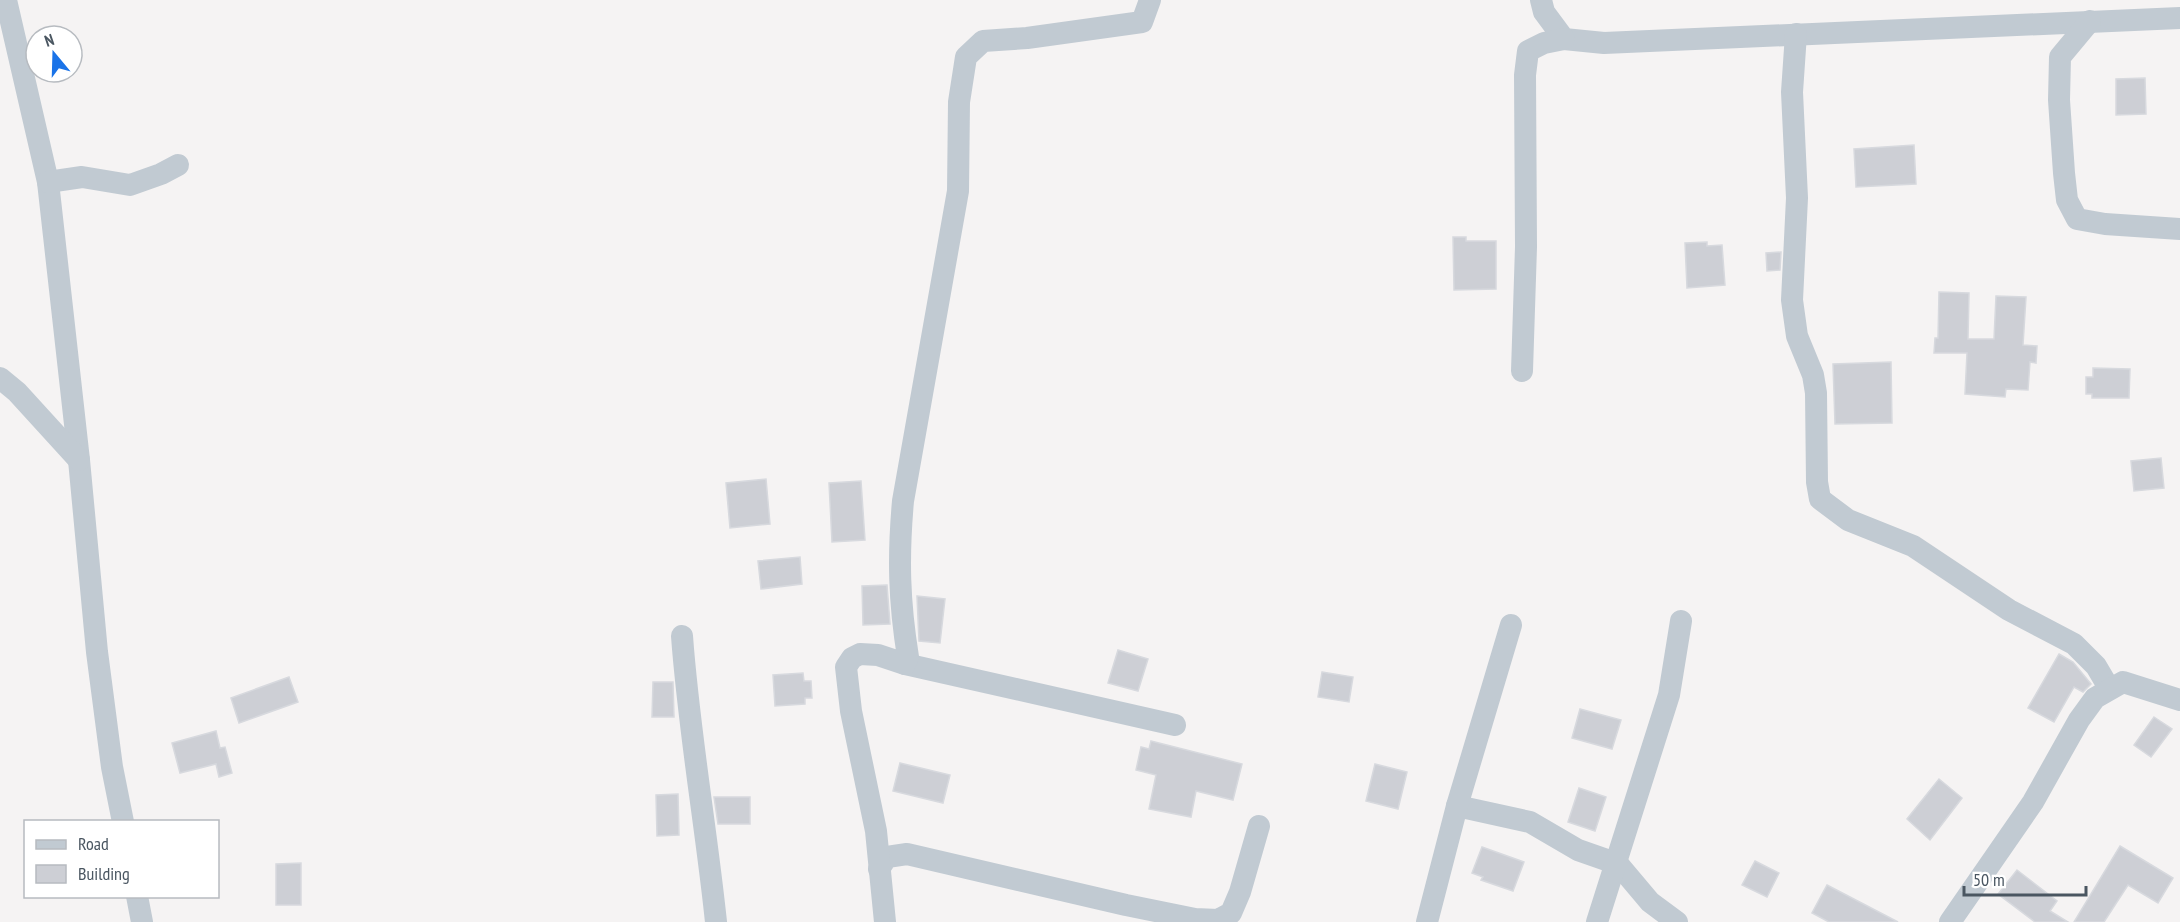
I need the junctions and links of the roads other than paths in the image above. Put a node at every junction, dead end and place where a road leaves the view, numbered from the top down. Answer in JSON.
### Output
{"nodes":[{"id":1,"x":6,"y":0,"type":"edge"},
{"id":2,"x":1150,"y":0,"type":"edge"},
{"id":3,"x":1541,"y":0,"type":"edge"},
{"id":4,"x":2180,"y":18,"type":"edge"},
{"id":5,"x":2090,"y":21,"type":"junction"},
{"id":6,"x":1796,"y":34,"type":"junction"},
{"id":7,"x":1564,"y":39,"type":"junction"},
{"id":8,"x":178,"y":165,"type":"dead end"},
{"id":9,"x":48,"y":182,"type":"junction"},
{"id":10,"x":2180,"y":229,"type":"edge"},
{"id":11,"x":1522,"y":371,"type":"dead end"},
{"id":12,"x":0,"y":378,"type":"edge"},
{"id":13,"x":79,"y":460,"type":"junction"},
{"id":14,"x":1681,"y":621,"type":"dead end"},
{"id":15,"x":1511,"y":625,"type":"dead end"},
{"id":16,"x":682,"y":636,"type":"dead end"},
{"id":17,"x":905,"y":664,"type":"junction"},
{"id":18,"x":2109,"y":688,"type":"junction"},
{"id":19,"x":2180,"y":700,"type":"edge"},
{"id":20,"x":1174,"y":725,"type":"dead end"},
{"id":21,"x":1456,"y":806,"type":"junction"},
{"id":22,"x":123,"y":820,"type":"edge"},
{"id":23,"x":1259,"y":826,"type":"dead end"},
{"id":24,"x":1618,"y":864,"type":"junction"},
{"id":25,"x":879,"y":869,"type":"junction"},
{"id":26,"x":137,"y":898,"type":"edge"},
{"id":27,"x":142,"y":922,"type":"edge"},
{"id":28,"x":716,"y":922,"type":"edge"},
{"id":29,"x":885,"y":922,"type":"edge"},
{"id":30,"x":1427,"y":922,"type":"edge"},
{"id":31,"x":1597,"y":922,"type":"edge"},
{"id":32,"x":1677,"y":922,"type":"edge"},
{"id":33,"x":1950,"y":922,"type":"edge"}],
"edges":[{"from":1,"to":9,"type":"street"},
{"from":2,"to":17,"type":"street"},
{"from":3,"to":7,"type":"street"},
{"from":4,"to":5,"type":"street"},
{"from":5,"to":6,"type":"street"},
{"from":5,"to":10,"type":"street"},
{"from":6,"to":7,"type":"street"},
{"from":6,"to":18,"type":"street"},
{"from":7,"to":11,"type":"street"},
{"from":8,"to":9,"type":"street"},
{"from":9,"to":13,"type":"street"},
{"from":12,"to":13,"type":"street"},
{"from":13,"to":22,"type":"street"},
{"from":14,"to":24,"type":"street"},
{"from":15,"to":21,"type":"street"},
{"from":16,"to":28,"type":"street"},
{"from":17,"to":20,"type":"street"},
{"from":17,"to":25,"type":"street"},
{"from":18,"to":19,"type":"street"},
{"from":18,"to":33,"type":"street"},
{"from":21,"to":24,"type":"street"},
{"from":21,"to":30,"type":"street"},
{"from":23,"to":25,"type":"street"},
{"from":24,"to":31,"type":"street"},
{"from":24,"to":32,"type":"street"},
{"from":25,"to":29,"type":"street"},
{"from":26,"to":27,"type":"street"}]}
